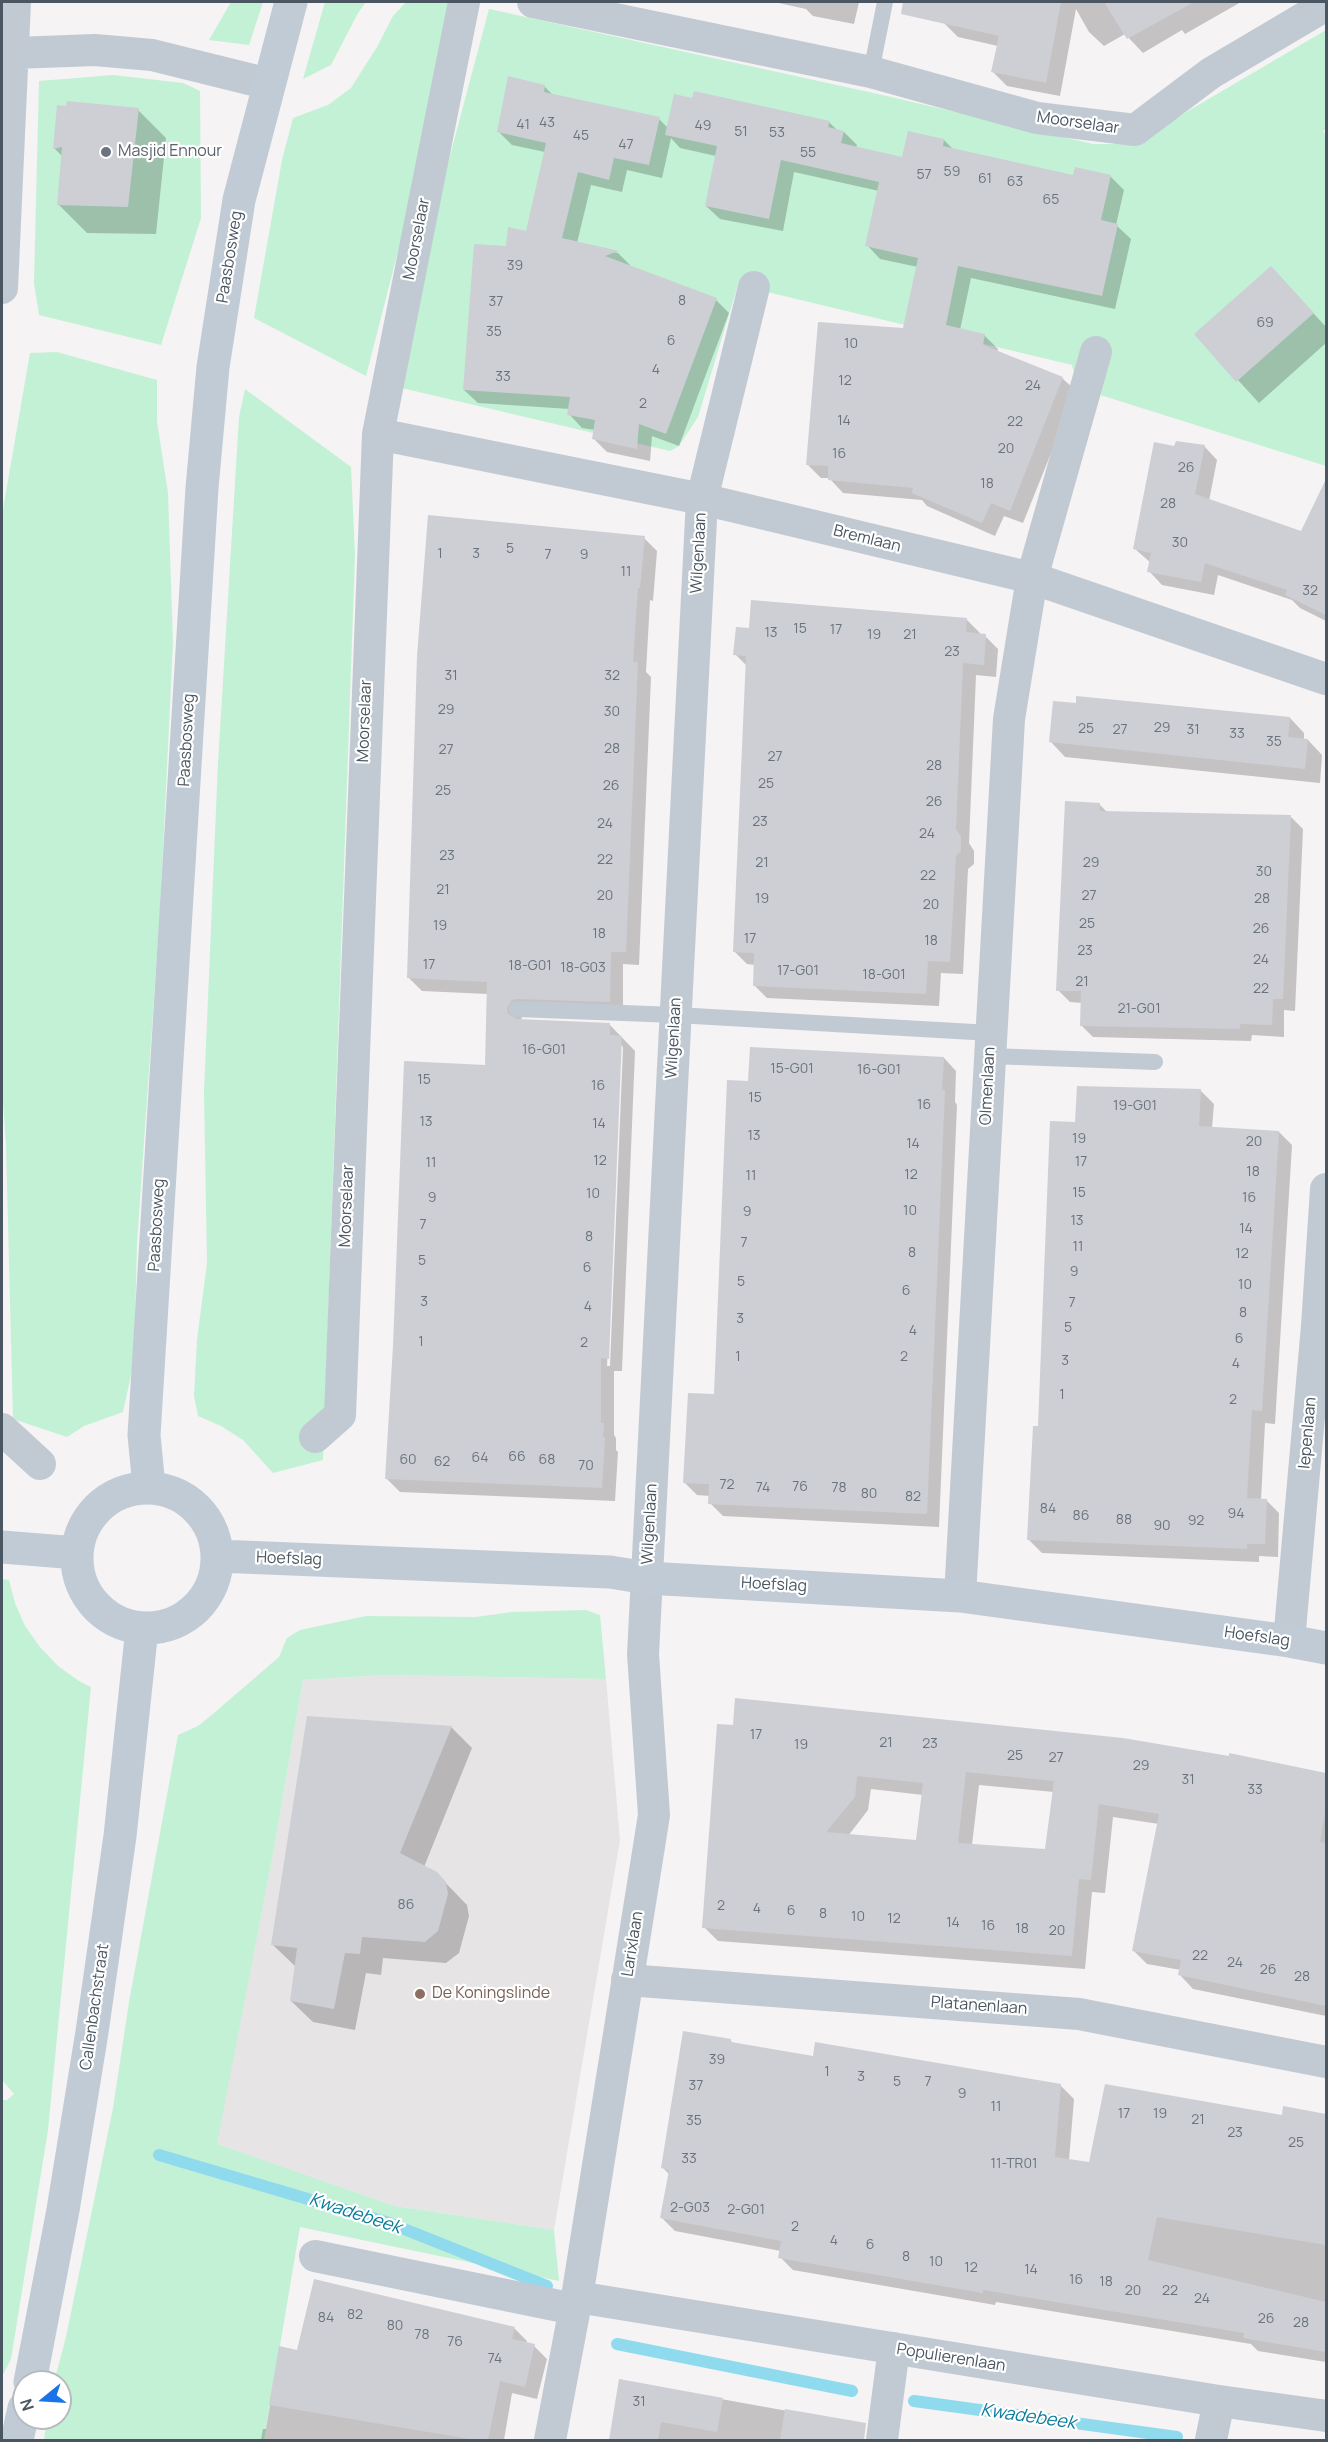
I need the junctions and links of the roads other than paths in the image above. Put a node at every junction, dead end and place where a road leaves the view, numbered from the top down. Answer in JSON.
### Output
{"nodes":[{"id":1,"x":15,"y":2,"type":"edge"},
{"id":2,"x":291,"y":2,"type":"edge"},
{"id":3,"x":464,"y":2,"type":"edge"},
{"id":4,"x":533,"y":2,"type":"edge"},
{"id":5,"x":885,"y":2,"type":"edge"},
{"id":6,"x":1326,"y":5,"type":"edge"},
{"id":7,"x":14,"y":52,"type":"junction"},
{"id":8,"x":871,"y":72,"type":"junction"},
{"id":9,"x":269,"y":84,"type":"junction"},
{"id":10,"x":2,"y":283,"type":"edge"},
{"id":11,"x":754,"y":287,"type":"dead end"},
{"id":12,"x":1096,"y":352,"type":"dead end"},
{"id":13,"x":378,"y":434,"type":"junction"},
{"id":14,"x":702,"y":499,"type":"junction"},
{"id":15,"x":1032,"y":578,"type":"junction"},
{"id":16,"x":1326,"y":679,"type":"edge"},
{"id":17,"x":517,"y":1009,"type":"dead end"},
{"id":18,"x":676,"y":1015,"type":"junction"},
{"id":19,"x":991,"y":1044,"type":"junction"},
{"id":20,"x":1155,"y":1062,"type":"dead end"},
{"id":21,"x":1326,"y":1189,"type":"edge"},
{"id":22,"x":1322,"y":1326,"type":"edge"},
{"id":23,"x":2,"y":1430,"type":"edge"},
{"id":24,"x":315,"y":1437,"type":"dead end"},
{"id":25,"x":40,"y":1464,"type":"dead end"},
{"id":26,"x":149,"y":1487,"type":"junction"},
{"id":27,"x":2,"y":1546,"type":"edge"},
{"id":28,"x":77,"y":1553,"type":"junction"},
{"id":29,"x":218,"y":1556,"type":"junction"},
{"id":30,"x":647,"y":1578,"type":"junction"},
{"id":31,"x":960,"y":1596,"type":"junction"},
{"id":32,"x":142,"y":1628,"type":"junction"},
{"id":33,"x":1289,"y":1641,"type":"junction"},
{"id":34,"x":1326,"y":1648,"type":"edge"},
{"id":35,"x":627,"y":1980,"type":"junction"},
{"id":36,"x":1326,"y":2062,"type":"edge"},
{"id":37,"x":315,"y":2256,"type":"dead end"},
{"id":38,"x":575,"y":2303,"type":"junction"},
{"id":39,"x":894,"y":2348,"type":"junction"},
{"id":40,"x":32,"y":2370,"type":"edge"},
{"id":41,"x":1219,"y":2401,"type":"junction"},
{"id":42,"x":1326,"y":2416,"type":"edge"},
{"id":43,"x":550,"y":2440,"type":"edge"},
{"id":44,"x":882,"y":2440,"type":"edge"},
{"id":45,"x":1211,"y":2440,"type":"edge"}],
"edges":[{"from":1,"to":7,"type":"street"},
{"from":2,"to":9,"type":"street","name":"Paasbosweg"},
{"from":3,"to":13,"type":"street","name":"Moorselaar"},
{"from":4,"to":8,"type":"street","name":"Moorselaar"},
{"from":5,"to":8,"type":"lane"},
{"from":6,"to":8,"type":"street","name":"Moorselaar"},
{"from":7,"to":9,"type":"street"},
{"from":7,"to":10,"type":"street"},
{"from":9,"to":26,"type":"street","name":"Paasbosweg"},
{"from":11,"to":14,"type":"street"},
{"from":12,"to":15,"type":"street"},
{"from":13,"to":14,"type":"street","name":"Bremlaan"},
{"from":13,"to":24,"type":"street","name":"Moorselaar"},
{"from":14,"to":15,"type":"street","name":"Bremlaan"},
{"from":14,"to":18,"type":"street","name":"Wilgenlaan"},
{"from":15,"to":16,"type":"street","name":"Bremlaan"},
{"from":15,"to":19,"type":"street","name":"Olmenlaan"},
{"from":17,"to":18,"type":"lane"},
{"from":18,"to":19,"type":"lane"},
{"from":18,"to":30,"type":"street","name":"Wilgenlaan"},
{"from":19,"to":20,"type":"lane"},
{"from":19,"to":31,"type":"street","name":"Olmenlaan"},
{"from":21,"to":22,"type":"street","name":"Iepenlaan"},
{"from":22,"to":33,"type":"street","name":"Iepenlaan"},
{"from":23,"to":25,"type":"street"},
{"from":26,"to":28,"type":"street"},
{"from":26,"to":29,"type":"street"},
{"from":27,"to":28,"type":"street"},
{"from":28,"to":32,"type":"street"},
{"from":29,"to":30,"type":"street","name":"Hoefslag"},
{"from":29,"to":32,"type":"street"},
{"from":30,"to":31,"type":"street","name":"Hoefslag"},
{"from":30,"to":35,"type":"street","name":"Larixlaan"},
{"from":31,"to":33,"type":"street","name":"Hoefslag"},
{"from":32,"to":40,"type":"street","name":"Callenbachstraat"},
{"from":33,"to":34,"type":"street","name":"Hoefslag"},
{"from":35,"to":36,"type":"street","name":"Platanenlaan"},
{"from":35,"to":38,"type":"street","name":"Larixlaan"},
{"from":37,"to":38,"type":"street"},
{"from":38,"to":39,"type":"street","name":"Populierenlaan"},
{"from":38,"to":43,"type":"street","name":"Larixlaan"},
{"from":39,"to":41,"type":"street","name":"Populierenlaan"},
{"from":39,"to":44,"type":"street"},
{"from":41,"to":42,"type":"street","name":"Populierenlaan"},
{"from":41,"to":45,"type":"street"}]}
